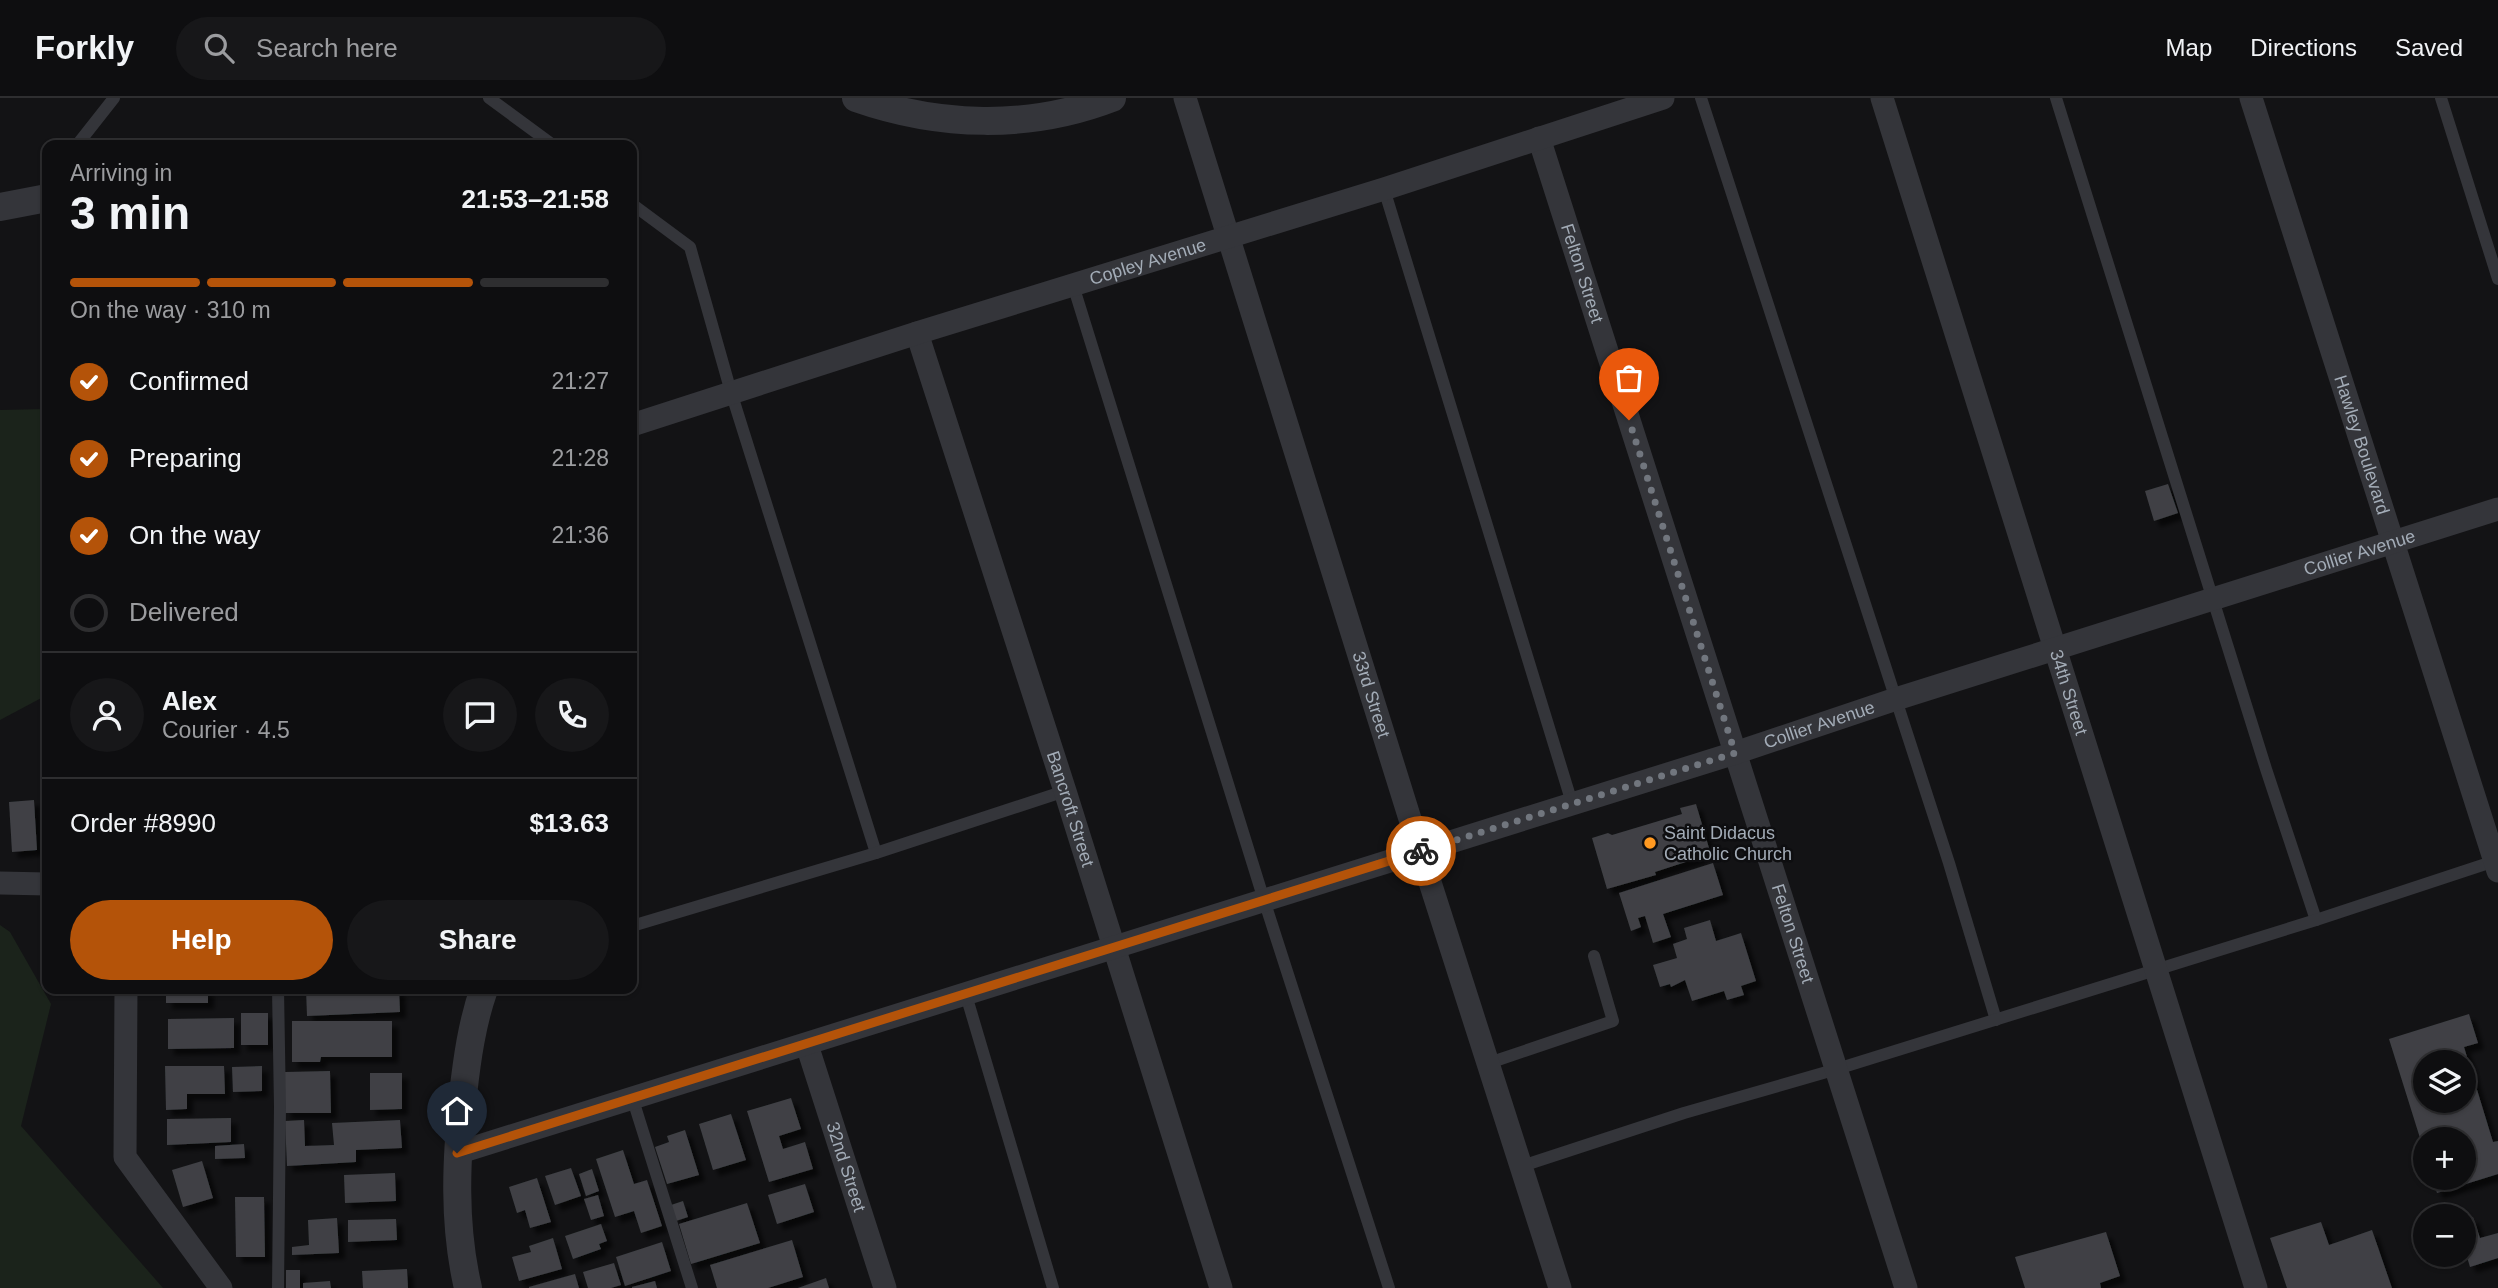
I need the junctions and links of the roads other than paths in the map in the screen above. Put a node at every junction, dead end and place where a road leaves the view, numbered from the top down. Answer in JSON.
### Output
{"nodes":[{"id":1,"x":114,"y":98,"type":"edge"},
{"id":2,"x":489,"y":98,"type":"edge"},
{"id":3,"x":856,"y":98,"type":"edge"},
{"id":4,"x":1112,"y":98,"type":"edge"},
{"id":5,"x":1185,"y":98,"type":"edge"},
{"id":6,"x":1663,"y":98,"type":"edge"},
{"id":7,"x":1701,"y":98,"type":"edge"},
{"id":8,"x":1882,"y":98,"type":"edge"},
{"id":9,"x":2056,"y":98,"type":"edge"},
{"id":10,"x":2251,"y":98,"type":"edge"},
{"id":11,"x":2441,"y":98,"type":"edge"},
{"id":12,"x":1539,"y":138,"type":"junction"},
{"id":13,"x":82,"y":140,"type":"edge"},
{"id":14,"x":546,"y":140,"type":"edge"},
{"id":15,"x":1384,"y":189,"type":"junction"},
{"id":16,"x":42,"y":197,"type":"edge"},
{"id":17,"x":0,"y":207,"type":"edge"},
{"id":18,"x":637,"y":208,"type":"edge"},
{"id":19,"x":1230,"y":238,"type":"junction"},
{"id":20,"x":2498,"y":279,"type":"edge"},
{"id":21,"x":1073,"y":285,"type":"junction"},
{"id":22,"x":918,"y":333,"type":"junction"},
{"id":23,"x":732,"y":392,"type":"junction"},
{"id":24,"x":637,"y":423,"type":"edge"},
{"id":25,"x":2498,"y":509,"type":"edge"},
{"id":26,"x":2394,"y":542,"type":"junction"},
{"id":27,"x":2212,"y":599,"type":"junction"},
{"id":28,"x":2056,"y":650,"type":"junction"},
{"id":29,"x":1896,"y":699,"type":"junction"},
{"id":30,"x":1735,"y":753,"type":"junction"},
{"id":31,"x":1065,"y":791,"type":"junction"},
{"id":32,"x":1572,"y":803,"type":"junction"},
{"id":33,"x":1420,"y":851,"type":"junction"},
{"id":34,"x":876,"y":853,"type":"junction"},
{"id":35,"x":2497,"y":864,"type":"edge"},
{"id":36,"x":0,"y":883,"type":"edge"},
{"id":37,"x":42,"y":884,"type":"edge"},
{"id":38,"x":1264,"y":900,"type":"junction"},
{"id":39,"x":2316,"y":920,"type":"junction"},
{"id":40,"x":637,"y":925,"type":"edge"},
{"id":41,"x":1113,"y":948,"type":"junction"},
{"id":42,"x":1594,"y":956,"type":"dead end"},
{"id":43,"x":2155,"y":970,"type":"junction"},
{"id":44,"x":126,"y":994,"type":"edge"},
{"id":45,"x":278,"y":994,"type":"edge"},
{"id":46,"x":483,"y":994,"type":"edge"},
{"id":47,"x":966,"y":995,"type":"junction"},
{"id":48,"x":1996,"y":1020,"type":"junction"},
{"id":49,"x":807,"y":1045,"type":"junction"},
{"id":50,"x":1489,"y":1063,"type":"junction"},
{"id":51,"x":1837,"y":1069,"type":"junction"},
{"id":52,"x":633,"y":1100,"type":"junction"},
{"id":53,"x":457,"y":1153,"type":"junction"},
{"id":54,"x":1522,"y":1166,"type":"junction"},
{"id":55,"x":221,"y":1288,"type":"edge"},
{"id":56,"x":278,"y":1288,"type":"edge"},
{"id":57,"x":468,"y":1288,"type":"edge"},
{"id":58,"x":692,"y":1288,"type":"edge"},
{"id":59,"x":885,"y":1288,"type":"edge"},
{"id":60,"x":1053,"y":1288,"type":"edge"},
{"id":61,"x":1221,"y":1288,"type":"edge"},
{"id":62,"x":1389,"y":1288,"type":"edge"},
{"id":63,"x":1560,"y":1288,"type":"edge"},
{"id":64,"x":1906,"y":1288,"type":"edge"},
{"id":65,"x":2256,"y":1288,"type":"edge"}],
"edges":[{"from":1,"to":13,"type":"lane"},
{"from":2,"to":14,"type":"lane"},
{"from":3,"to":4,"type":"street"},
{"from":5,"to":19,"type":"street","name":"33rd Street"},
{"from":6,"to":12,"type":"street","name":"Copley Avenue"},
{"from":7,"to":29,"type":"lane"},
{"from":8,"to":28,"type":"street","name":"34th Street"},
{"from":9,"to":27,"type":"lane"},
{"from":10,"to":26,"type":"street","name":"Hawley Boulevard"},
{"from":11,"to":20,"type":"lane"},
{"from":12,"to":15,"type":"street","name":"Copley Avenue"},
{"from":12,"to":30,"type":"street","name":"Felton Street"},
{"from":15,"to":19,"type":"street","name":"Copley Avenue"},
{"from":15,"to":32,"type":"lane"},
{"from":16,"to":17,"type":"street"},
{"from":18,"to":23,"type":"lane"},
{"from":19,"to":21,"type":"street","name":"Copley Avenue"},
{"from":19,"to":33,"type":"street","name":"33rd Street"},
{"from":21,"to":22,"type":"street","name":"Copley Avenue"},
{"from":21,"to":38,"type":"lane"},
{"from":22,"to":23,"type":"street","name":"Copley Avenue"},
{"from":22,"to":31,"type":"street","name":"Bancroft Street"},
{"from":23,"to":24,"type":"street","name":"Copley Avenue"},
{"from":23,"to":34,"type":"lane"},
{"from":25,"to":26,"type":"street","name":"Collier Avenue"},
{"from":26,"to":27,"type":"street","name":"Collier Avenue"},
{"from":26,"to":35,"type":"street","name":"Hawley Boulevard"},
{"from":27,"to":28,"type":"street","name":"Collier Avenue"},
{"from":27,"to":39,"type":"lane"},
{"from":28,"to":29,"type":"street","name":"Collier Avenue"},
{"from":28,"to":43,"type":"street","name":"34th Street"},
{"from":29,"to":30,"type":"street","name":"Collier Avenue"},
{"from":29,"to":48,"type":"lane"},
{"from":30,"to":32,"type":"street","name":"Collier Avenue"},
{"from":30,"to":51,"type":"street","name":"Felton Street"},
{"from":31,"to":34,"type":"lane"},
{"from":31,"to":41,"type":"street","name":"Bancroft Street"},
{"from":32,"to":33,"type":"street","name":"Collier Avenue"},
{"from":33,"to":38,"type":"street","name":"Collier Avenue"},
{"from":33,"to":50,"type":"street","name":"33rd Street"},
{"from":34,"to":40,"type":"lane"},
{"from":35,"to":39,"type":"lane"},
{"from":36,"to":37,"type":"street"},
{"from":38,"to":41,"type":"street","name":"Collier Avenue"},
{"from":38,"to":62,"type":"lane"},
{"from":39,"to":43,"type":"lane"},
{"from":41,"to":47,"type":"street","name":"Collier Avenue"},
{"from":41,"to":61,"type":"street","name":"Bancroft Street"},
{"from":42,"to":50,"type":"lane"},
{"from":43,"to":48,"type":"lane"},
{"from":43,"to":65,"type":"street","name":"34th Street"},
{"from":44,"to":55,"type":"street"},
{"from":45,"to":56,"type":"lane"},
{"from":46,"to":53,"type":"street"},
{"from":47,"to":49,"type":"street","name":"Collier Avenue"},
{"from":47,"to":60,"type":"lane"},
{"from":48,"to":51,"type":"lane"},
{"from":49,"to":52,"type":"street","name":"Collier Avenue"},
{"from":49,"to":59,"type":"street","name":"32nd Street"},
{"from":50,"to":54,"type":"street","name":"33rd Street"},
{"from":51,"to":54,"type":"lane"},
{"from":51,"to":64,"type":"street","name":"Felton Street"},
{"from":52,"to":53,"type":"street","name":"Collier Avenue"},
{"from":52,"to":58,"type":"lane"},
{"from":53,"to":57,"type":"street"},
{"from":54,"to":63,"type":"street","name":"33rd Street"}]}
